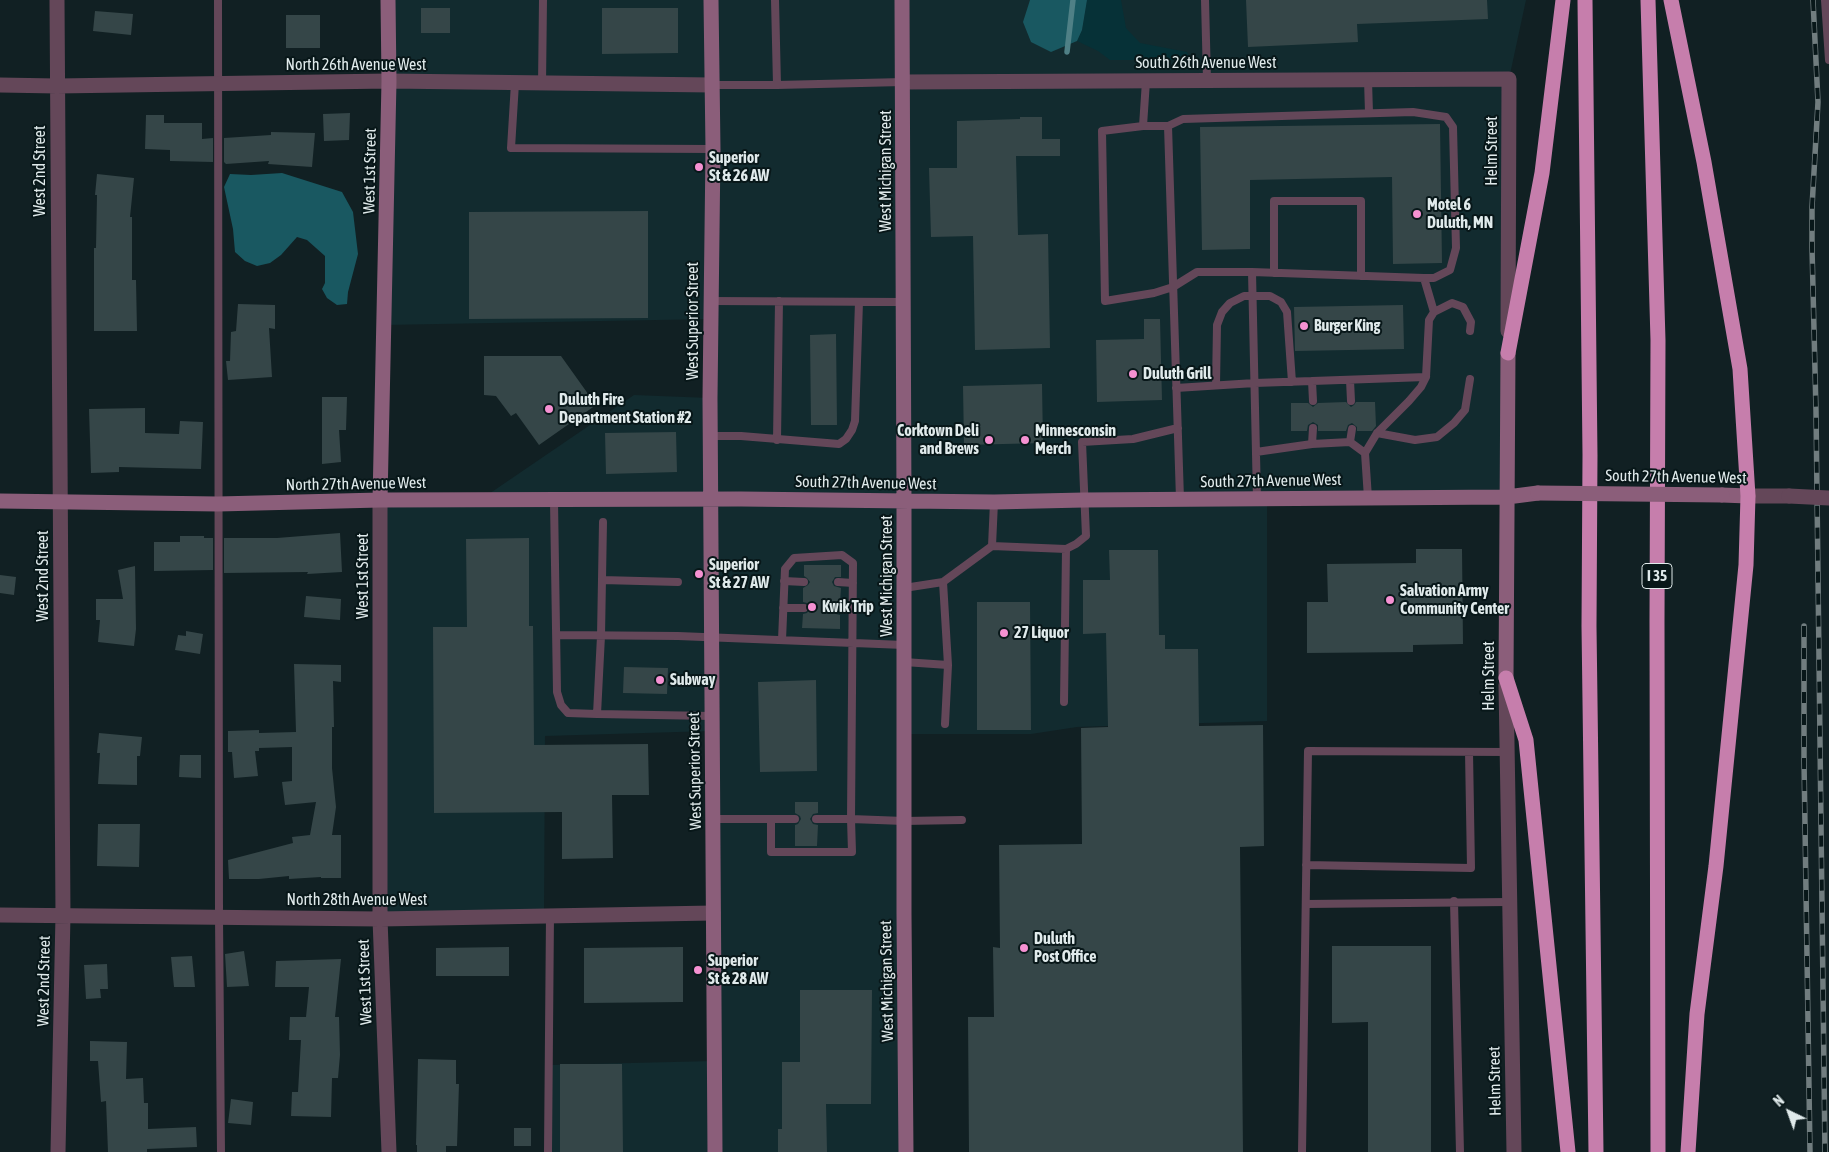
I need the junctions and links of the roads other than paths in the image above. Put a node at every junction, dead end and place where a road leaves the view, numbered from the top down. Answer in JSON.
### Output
{"nodes":[{"id":1,"x":57,"y":0,"type":"edge"},
{"id":2,"x":218,"y":0,"type":"edge"},
{"id":3,"x":388,"y":0,"type":"edge"},
{"id":4,"x":543,"y":0,"type":"edge"},
{"id":5,"x":712,"y":0,"type":"edge"},
{"id":6,"x":775,"y":0,"type":"edge"},
{"id":7,"x":902,"y":0,"type":"edge"},
{"id":8,"x":1205,"y":0,"type":"edge"},
{"id":9,"x":1563,"y":0,"type":"edge"},
{"id":10,"x":1586,"y":0,"type":"edge"},
{"id":11,"x":1648,"y":0,"type":"edge"},
{"id":12,"x":1671,"y":0,"type":"edge"},
{"id":13,"x":1825,"y":0,"type":"edge"},
{"id":14,"x":1829,"y":60,"type":"edge"},
{"id":15,"x":1510,"y":79,"type":"joint"},
{"id":16,"x":1207,"y":80,"type":"junction"},
{"id":17,"x":1368,"y":80,"type":"junction"},
{"id":18,"x":389,"y":81,"type":"junction"},
{"id":19,"x":1146,"y":81,"type":"junction"},
{"id":20,"x":903,"y":82,"type":"junction"},
{"id":21,"x":515,"y":83,"type":"junction"},
{"id":22,"x":218,"y":84,"type":"junction"},
{"id":23,"x":0,"y":85,"type":"edge"},
{"id":24,"x":542,"y":85,"type":"junction"},
{"id":25,"x":712,"y":85,"type":"junction"},
{"id":26,"x":777,"y":85,"type":"junction"},
{"id":27,"x":57,"y":86,"type":"junction"},
{"id":28,"x":1369,"y":113,"type":"junction"},
{"id":29,"x":1144,"y":126,"type":"junction"},
{"id":30,"x":1168,"y":126,"type":"junction"},
{"id":31,"x":712,"y":148,"type":"junction"},
{"id":32,"x":1252,"y":272,"type":"junction"},
{"id":33,"x":1274,"y":273,"type":"junction"},
{"id":34,"x":1361,"y":276,"type":"junction"},
{"id":35,"x":1424,"y":278,"type":"junction"},
{"id":36,"x":1173,"y":287,"type":"junction"},
{"id":37,"x":1253,"y":296,"type":"junction"},
{"id":38,"x":711,"y":301,"type":"junction"},
{"id":39,"x":778,"y":301,"type":"junction"},
{"id":40,"x":859,"y":302,"type":"junction"},
{"id":41,"x":904,"y":302,"type":"junction"},
{"id":42,"x":1434,"y":312,"type":"junction"},
{"id":43,"x":1470,"y":330,"type":"dead end"},
{"id":44,"x":1508,"y":353,"type":"junction"},
{"id":45,"x":1426,"y":377,"type":"junction"},
{"id":46,"x":1350,"y":380,"type":"junction"},
{"id":47,"x":1470,"y":380,"type":"dead end"},
{"id":48,"x":1312,"y":381,"type":"junction"},
{"id":49,"x":1292,"y":382,"type":"junction"},
{"id":50,"x":1255,"y":383,"type":"junction"},
{"id":51,"x":1216,"y":386,"type":"junction"},
{"id":52,"x":1176,"y":388,"type":"junction"},
{"id":53,"x":1313,"y":401,"type":"dead end"},
{"id":54,"x":1351,"y":401,"type":"dead end"},
{"id":55,"x":1178,"y":428,"type":"junction"},
{"id":56,"x":1313,"y":428,"type":"dead end"},
{"id":57,"x":1352,"y":429,"type":"dead end"},
{"id":58,"x":1377,"y":433,"type":"junction"},
{"id":59,"x":711,"y":436,"type":"junction"},
{"id":60,"x":777,"y":440,"type":"junction"},
{"id":61,"x":1350,"y":442,"type":"junction"},
{"id":62,"x":1312,"y":444,"type":"junction"},
{"id":63,"x":1256,"y":452,"type":"junction"},
{"id":64,"x":1365,"y":453,"type":"junction"},
{"id":65,"x":1748,"y":496,"type":"junction"},
{"id":66,"x":1507,"y":497,"type":"junction"},
{"id":67,"x":1368,"y":498,"type":"junction"},
{"id":68,"x":1829,"y":498,"type":"edge"},
{"id":69,"x":712,"y":499,"type":"junction"},
{"id":70,"x":1180,"y":499,"type":"junction"},
{"id":71,"x":1257,"y":499,"type":"junction"},
{"id":72,"x":380,"y":500,"type":"junction"},
{"id":73,"x":1084,"y":500,"type":"junction"},
{"id":74,"x":0,"y":501,"type":"edge"},
{"id":75,"x":554,"y":501,"type":"junction"},
{"id":76,"x":60,"y":502,"type":"junction"},
{"id":77,"x":904,"y":502,"type":"junction"},
{"id":78,"x":994,"y":502,"type":"junction"},
{"id":79,"x":218,"y":504,"type":"junction"},
{"id":80,"x":603,"y":522,"type":"dead end"},
{"id":81,"x":992,"y":546,"type":"junction"},
{"id":82,"x":1066,"y":549,"type":"junction"},
{"id":83,"x":602,"y":580,"type":"junction"},
{"id":84,"x":784,"y":581,"type":"junction"},
{"id":85,"x":678,"y":582,"type":"dead end"},
{"id":86,"x":804,"y":582,"type":"dead end"},
{"id":87,"x":838,"y":582,"type":"dead end"},
{"id":88,"x":853,"y":582,"type":"junction"},
{"id":89,"x":943,"y":582,"type":"junction"},
{"id":90,"x":904,"y":588,"type":"junction"},
{"id":91,"x":783,"y":608,"type":"junction"},
{"id":92,"x":804,"y":608,"type":"dead end"},
{"id":93,"x":839,"y":609,"type":"dead end"},
{"id":94,"x":853,"y":609,"type":"junction"},
{"id":95,"x":558,"y":635,"type":"junction"},
{"id":96,"x":601,"y":636,"type":"junction"},
{"id":97,"x":712,"y":638,"type":"junction"},
{"id":98,"x":782,"y":640,"type":"junction"},
{"id":99,"x":853,"y":642,"type":"junction"},
{"id":100,"x":904,"y":644,"type":"junction"},
{"id":101,"x":904,"y":662,"type":"junction"},
{"id":102,"x":948,"y":665,"type":"junction"},
{"id":103,"x":1506,"y":678,"type":"junction"},
{"id":104,"x":1064,"y":702,"type":"dead end"},
{"id":105,"x":597,"y":714,"type":"junction"},
{"id":106,"x":712,"y":716,"type":"junction"},
{"id":107,"x":945,"y":724,"type":"dead end"},
{"id":108,"x":1470,"y":752,"type":"junction"},
{"id":109,"x":1507,"y":752,"type":"junction"},
{"id":110,"x":713,"y":819,"type":"junction"},
{"id":111,"x":771,"y":819,"type":"junction"},
{"id":112,"x":795,"y":819,"type":"dead end"},
{"id":113,"x":816,"y":819,"type":"dead end"},
{"id":114,"x":851,"y":819,"type":"junction"},
{"id":115,"x":962,"y":820,"type":"dead end"},
{"id":116,"x":904,"y":821,"type":"junction"},
{"id":117,"x":1306,"y":865,"type":"junction"},
{"id":118,"x":1454,"y":901,"type":"junction"},
{"id":119,"x":1509,"y":902,"type":"junction"},
{"id":120,"x":1306,"y":904,"type":"junction"},
{"id":121,"x":713,"y":913,"type":"junction"},
{"id":122,"x":0,"y":915,"type":"edge"},
{"id":123,"x":63,"y":915,"type":"junction"},
{"id":124,"x":550,"y":915,"type":"junction"},
{"id":125,"x":218,"y":917,"type":"junction"},
{"id":126,"x":380,"y":919,"type":"junction"},
{"id":127,"x":58,"y":1152,"type":"edge"},
{"id":128,"x":221,"y":1152,"type":"edge"},
{"id":129,"x":389,"y":1152,"type":"edge"},
{"id":130,"x":548,"y":1152,"type":"edge"},
{"id":131,"x":715,"y":1152,"type":"edge"},
{"id":132,"x":906,"y":1152,"type":"edge"},
{"id":133,"x":1302,"y":1152,"type":"edge"},
{"id":134,"x":1460,"y":1152,"type":"edge"},
{"id":135,"x":1514,"y":1152,"type":"edge"},
{"id":136,"x":1568,"y":1152,"type":"edge"},
{"id":137,"x":1596,"y":1152,"type":"edge"},
{"id":138,"x":1658,"y":1152,"type":"edge"},
{"id":139,"x":1688,"y":1152,"type":"edge"}],
"edges":[{"from":1,"to":27,"type":"street","name":"West 2nd Street"},
{"from":2,"to":22,"type":"lane"},
{"from":3,"to":18,"type":"street","name":"West 1st Street"},
{"from":4,"to":24,"type":"lane"},
{"from":5,"to":25,"type":"street","name":"West Superior Street"},
{"from":6,"to":26,"type":"lane"},
{"from":7,"to":20,"type":"street","name":"West Michigan Street"},
{"from":8,"to":16,"type":"lane"},
{"from":9,"to":44,"type":"highway"},
{"from":10,"to":137,"type":"highway"},
{"from":11,"to":138,"type":"highway","number":"I 35"},
{"from":12,"to":65,"type":"highway"},
{"from":13,"to":14,"type":"lane"},
{"from":15,"to":17,"type":"street","name":"South 26th Avenue West"},
{"from":15,"to":44,"type":"street","name":"Helm Street"},
{"from":16,"to":17,"type":"street","name":"South 26th Avenue West"},
{"from":16,"to":19,"type":"street","name":"South 26th Avenue West"},
{"from":17,"to":28,"type":"lane"},
{"from":18,"to":21,"type":"street","name":"North 26th Avenue West"},
{"from":18,"to":22,"type":"street","name":"North 26th Avenue West"},
{"from":18,"to":72,"type":"street","name":"West 1st Street"},
{"from":19,"to":20,"type":"street","name":"South 26th Avenue West"},
{"from":19,"to":29,"type":"lane"},
{"from":20,"to":26,"type":"lane"},
{"from":20,"to":41,"type":"street","name":"West Michigan Street"},
{"from":21,"to":24,"type":"street","name":"North 26th Avenue West"},
{"from":21,"to":31,"type":"lane"},
{"from":22,"to":27,"type":"street","name":"North 26th Avenue West"},
{"from":22,"to":79,"type":"lane"},
{"from":23,"to":27,"type":"street","name":"North 26th Avenue West"},
{"from":24,"to":25,"type":"street","name":"North 26th Avenue West"},
{"from":25,"to":26,"type":"lane"},
{"from":25,"to":31,"type":"street","name":"West Superior Street"},
{"from":27,"to":76,"type":"street","name":"West 2nd Street"},
{"from":28,"to":30,"type":"lane"},
{"from":28,"to":35,"type":"lane"},
{"from":29,"to":30,"type":"lane"},
{"from":29,"to":36,"type":"lane"},
{"from":30,"to":36,"type":"lane"},
{"from":31,"to":38,"type":"street","name":"West Superior Street"},
{"from":32,"to":33,"type":"lane"},
{"from":32,"to":36,"type":"lane"},
{"from":32,"to":37,"type":"lane"},
{"from":33,"to":34,"type":"lane"},
{"from":33,"to":34,"type":"lane"},
{"from":34,"to":35,"type":"lane"},
{"from":35,"to":42,"type":"lane"},
{"from":36,"to":52,"type":"lane"},
{"from":37,"to":49,"type":"lane"},
{"from":37,"to":50,"type":"lane"},
{"from":37,"to":51,"type":"lane"},
{"from":38,"to":39,"type":"lane"},
{"from":38,"to":59,"type":"street","name":"West Superior Street"},
{"from":39,"to":40,"type":"lane"},
{"from":39,"to":60,"type":"lane"},
{"from":40,"to":41,"type":"lane"},
{"from":40,"to":60,"type":"lane"},
{"from":41,"to":77,"type":"street","name":"West Michigan Street"},
{"from":42,"to":43,"type":"lane"},
{"from":42,"to":45,"type":"lane"},
{"from":44,"to":66,"type":"street","name":"Helm Street"},
{"from":45,"to":46,"type":"lane"},
{"from":45,"to":58,"type":"lane"},
{"from":46,"to":48,"type":"lane"},
{"from":46,"to":54,"type":"lane"},
{"from":47,"to":58,"type":"lane"},
{"from":48,"to":49,"type":"lane"},
{"from":48,"to":53,"type":"lane"},
{"from":49,"to":50,"type":"lane"},
{"from":50,"to":51,"type":"lane"},
{"from":50,"to":63,"type":"lane"},
{"from":51,"to":52,"type":"lane"},
{"from":52,"to":55,"type":"lane"},
{"from":55,"to":70,"type":"lane"},
{"from":55,"to":73,"type":"lane"},
{"from":56,"to":62,"type":"lane"},
{"from":57,"to":61,"type":"lane"},
{"from":58,"to":64,"type":"lane"},
{"from":59,"to":60,"type":"lane"},
{"from":59,"to":69,"type":"street","name":"West Superior Street"},
{"from":61,"to":62,"type":"lane"},
{"from":61,"to":64,"type":"lane"},
{"from":62,"to":63,"type":"lane"},
{"from":63,"to":71,"type":"lane"},
{"from":64,"to":67,"type":"lane"},
{"from":65,"to":66,"type":"street","name":"South 27th Avenue West","bridge":true},
{"from":65,"to":68,"type":"street","name":"South 27th Avenue West","bridge":true},
{"from":65,"to":139,"type":"highway"},
{"from":66,"to":67,"type":"street","name":"South 27th Avenue West"},
{"from":66,"to":103,"type":"street","name":"Helm Street"},
{"from":67,"to":71,"type":"street","name":"South 27th Avenue West"},
{"from":69,"to":75,"type":"street","name":"North 27th Avenue West"},
{"from":69,"to":77,"type":"street","name":"South 27th Avenue West"},
{"from":69,"to":97,"type":"street","name":"West Superior Street"},
{"from":70,"to":71,"type":"street","name":"South 27th Avenue West"},
{"from":70,"to":73,"type":"street","name":"South 27th Avenue West"},
{"from":72,"to":75,"type":"street","name":"North 27th Avenue West"},
{"from":72,"to":79,"type":"street","name":"North 27th Avenue West"},
{"from":72,"to":126,"type":"street","name":"West 1st Street"},
{"from":73,"to":78,"type":"street","name":"South 27th Avenue West"},
{"from":73,"to":82,"type":"lane"},
{"from":74,"to":76,"type":"street","name":"North 27th Avenue West"},
{"from":75,"to":95,"type":"lane"},
{"from":76,"to":79,"type":"street","name":"North 27th Avenue West"},
{"from":76,"to":123,"type":"street","name":"West 2nd Street"},
{"from":77,"to":78,"type":"street","name":"South 27th Avenue West"},
{"from":77,"to":90,"type":"street","name":"West Michigan Street"},
{"from":78,"to":81,"type":"lane"},
{"from":79,"to":125,"type":"lane"},
{"from":80,"to":83,"type":"lane"},
{"from":81,"to":82,"type":"lane"},
{"from":81,"to":89,"type":"lane"},
{"from":82,"to":104,"type":"lane"},
{"from":83,"to":85,"type":"lane"},
{"from":83,"to":96,"type":"lane"},
{"from":84,"to":86,"type":"lane"},
{"from":84,"to":88,"type":"lane"},
{"from":84,"to":91,"type":"lane"},
{"from":87,"to":88,"type":"lane"},
{"from":88,"to":94,"type":"lane"},
{"from":89,"to":90,"type":"lane"},
{"from":89,"to":102,"type":"lane"},
{"from":90,"to":100,"type":"street","name":"West Michigan Street"},
{"from":91,"to":92,"type":"lane"},
{"from":91,"to":98,"type":"lane"},
{"from":93,"to":94,"type":"lane"},
{"from":94,"to":99,"type":"lane"},
{"from":95,"to":96,"type":"lane"},
{"from":95,"to":105,"type":"lane"},
{"from":96,"to":97,"type":"lane"},
{"from":96,"to":105,"type":"lane"},
{"from":97,"to":98,"type":"lane"},
{"from":97,"to":106,"type":"street","name":"West Superior Street"},
{"from":98,"to":99,"type":"lane"},
{"from":99,"to":100,"type":"lane"},
{"from":99,"to":114,"type":"lane"},
{"from":100,"to":101,"type":"street","name":"West Michigan Street"},
{"from":101,"to":102,"type":"lane"},
{"from":101,"to":116,"type":"street","name":"West Michigan Street"},
{"from":102,"to":107,"type":"lane"},
{"from":103,"to":109,"type":"street","name":"Helm Street"},
{"from":103,"to":136,"type":"highway"},
{"from":105,"to":106,"type":"lane"},
{"from":106,"to":110,"type":"street","name":"West Superior Street"},
{"from":108,"to":109,"type":"lane"},
{"from":108,"to":117,"type":"lane"},
{"from":108,"to":117,"type":"lane"},
{"from":109,"to":119,"type":"street","name":"Helm Street"},
{"from":110,"to":111,"type":"lane"},
{"from":110,"to":121,"type":"street","name":"West Superior Street"},
{"from":111,"to":112,"type":"lane"},
{"from":111,"to":114,"type":"lane"},
{"from":113,"to":114,"type":"lane"},
{"from":114,"to":116,"type":"lane"},
{"from":115,"to":116,"type":"lane"},
{"from":116,"to":132,"type":"street","name":"West Michigan Street"},
{"from":117,"to":120,"type":"lane"},
{"from":118,"to":119,"type":"lane"},
{"from":118,"to":120,"type":"lane"},
{"from":118,"to":134,"type":"lane"},
{"from":119,"to":135,"type":"street","name":"Helm Street"},
{"from":120,"to":133,"type":"lane"},
{"from":121,"to":124,"type":"street","name":"North 28th Avenue West"},
{"from":121,"to":131,"type":"street","name":"West Superior Street"},
{"from":122,"to":123,"type":"street","name":"North 28th Avenue West"},
{"from":123,"to":125,"type":"street","name":"North 28th Avenue West"},
{"from":123,"to":127,"type":"street","name":"West 2nd Street"},
{"from":124,"to":126,"type":"street","name":"North 28th Avenue West"},
{"from":124,"to":130,"type":"lane"},
{"from":125,"to":126,"type":"street","name":"North 28th Avenue West"},
{"from":125,"to":128,"type":"lane"},
{"from":126,"to":129,"type":"street","name":"West 1st Street"}]}
